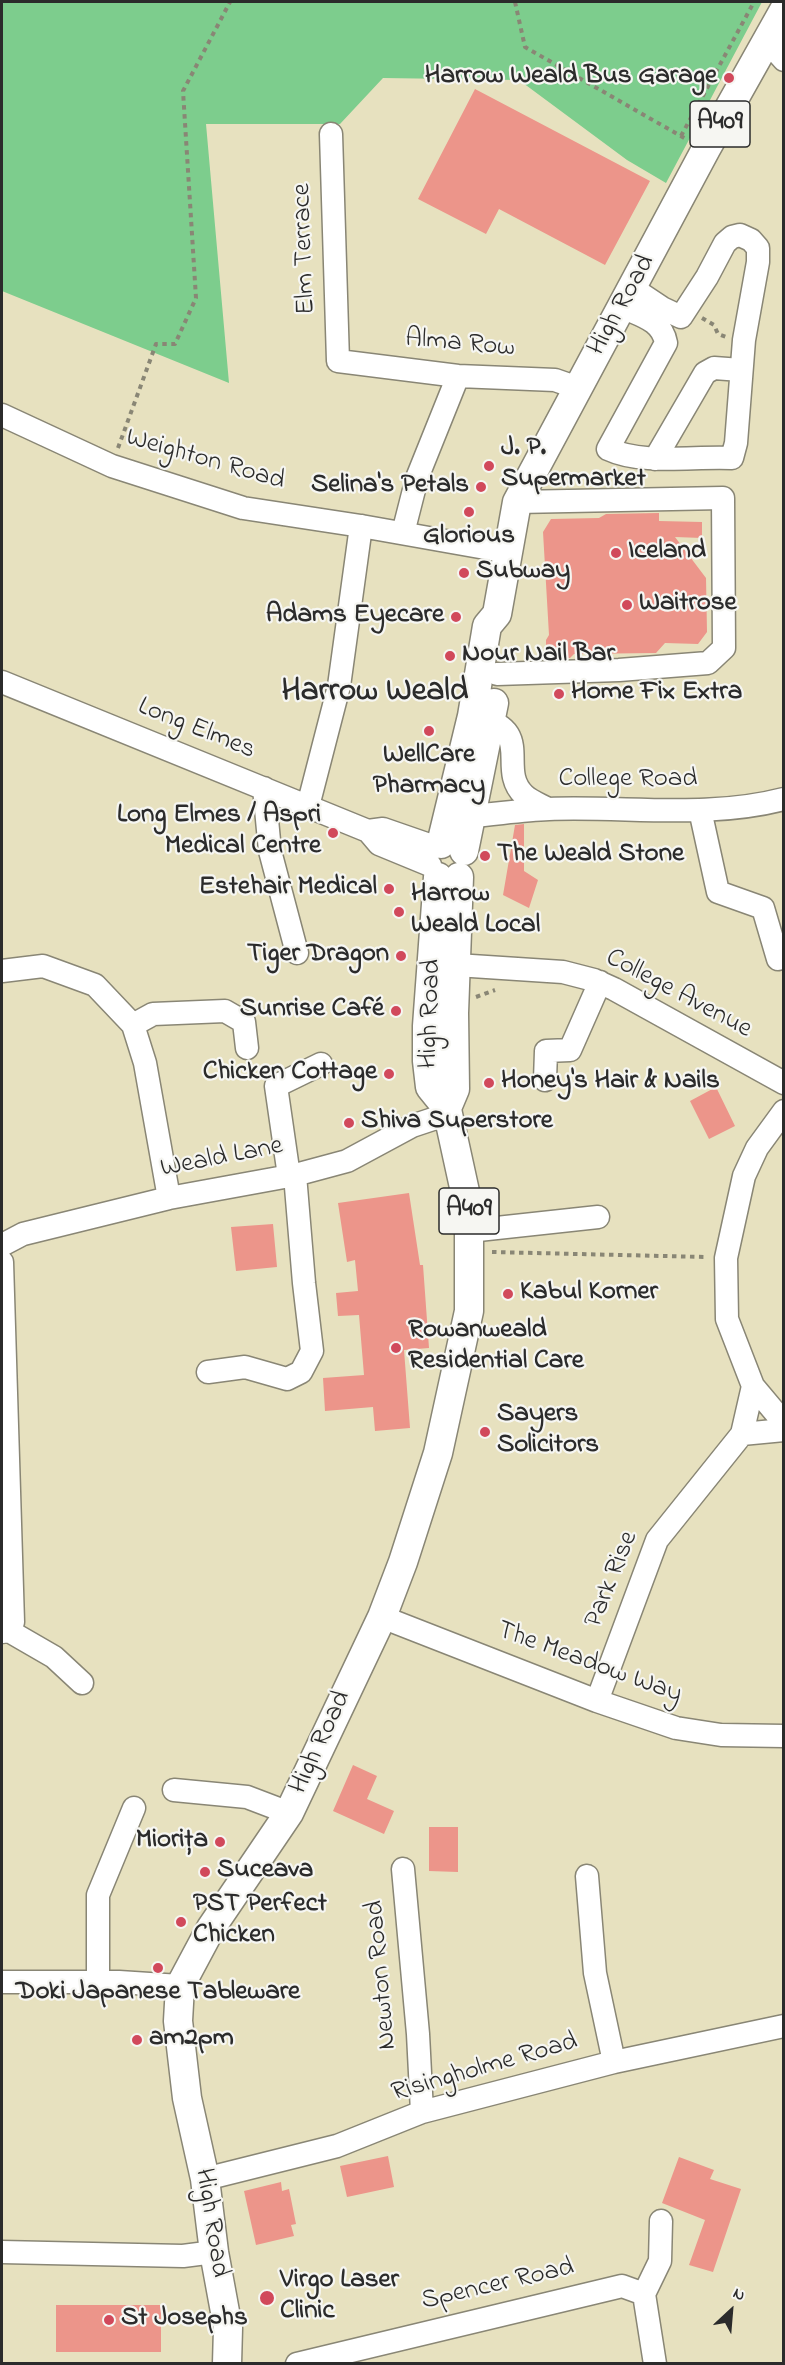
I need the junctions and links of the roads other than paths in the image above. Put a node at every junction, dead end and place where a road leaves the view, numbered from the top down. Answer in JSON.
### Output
{"nodes":[{"id":1,"x":783,"y":10,"type":"edge"},
{"id":2,"x":775,"y":50,"type":"edge"},
{"id":3,"x":331,"y":134,"type":"dead end"},
{"id":4,"x":627,"y":298,"type":"junction"},
{"id":5,"x":681,"y":317,"type":"junction"},
{"id":6,"x":666,"y":343,"type":"junction"},
{"id":7,"x":338,"y":362,"type":"joint"},
{"id":8,"x":741,"y":370,"type":"junction"},
{"id":9,"x":458,"y":376,"type":"junction"},
{"id":10,"x":578,"y":388,"type":"junction"},
{"id":11,"x":2,"y":415,"type":"edge"},
{"id":12,"x":655,"y":459,"type":"junction"},
{"id":13,"x":517,"y":502,"type":"junction"},
{"id":14,"x":361,"y":526,"type":"junction"},
{"id":15,"x":403,"y":533,"type":"junction"},
{"id":16,"x":508,"y":552,"type":"junction"},
{"id":17,"x":497,"y":614,"type":"junction"},
{"id":18,"x":497,"y":674,"type":"junction"},
{"id":19,"x":2,"y":682,"type":"edge"},
{"id":20,"x":481,"y":718,"type":"junction"},
{"id":21,"x":264,"y":788,"type":"junction"},
{"id":22,"x":783,"y":799,"type":"edge"},
{"id":23,"x":308,"y":806,"type":"junction"},
{"id":24,"x":548,"y":809,"type":"junction"},
{"id":25,"x":700,"y":810,"type":"junction"},
{"id":26,"x":471,"y":816,"type":"junction"},
{"id":27,"x":445,"y":860,"type":"junction"},
{"id":28,"x":297,"y":953,"type":"dead end"},
{"id":29,"x":778,"y":959,"type":"dead end"},
{"id":30,"x":445,"y":964,"type":"junction"},
{"id":31,"x":2,"y":971,"type":"edge"},
{"id":32,"x":600,"y":982,"type":"junction"},
{"id":33,"x":133,"y":1025,"type":"junction"},
{"id":34,"x":248,"y":1048,"type":"dead end"},
{"id":35,"x":321,"y":1064,"type":"dead end"},
{"id":36,"x":545,"y":1080,"type":"dead end"},
{"id":37,"x":783,"y":1083,"type":"edge"},
{"id":38,"x":783,"y":1110,"type":"edge"},
{"id":39,"x":447,"y":1111,"type":"junction"},
{"id":40,"x":292,"y":1175,"type":"junction"},
{"id":41,"x":169,"y":1198,"type":"junction"},
{"id":42,"x":598,"y":1217,"type":"dead end"},
{"id":43,"x":470,"y":1241,"type":"junction"},
{"id":44,"x":2,"y":1245,"type":"edge"},
{"id":45,"x":2,"y":1262,"type":"edge"},
{"id":46,"x":208,"y":1372,"type":"dead end"},
{"id":47,"x":753,"y":1386,"type":"junction"},
{"id":48,"x":783,"y":1424,"type":"edge"},
{"id":49,"x":783,"y":1430,"type":"edge"},
{"id":50,"x":742,"y":1434,"type":"junction"},
{"id":51,"x":382,"y":1617,"type":"junction"},
{"id":52,"x":5,"y":1632,"type":"edge"},
{"id":53,"x":82,"y":1683,"type":"dead end"},
{"id":54,"x":597,"y":1701,"type":"junction"},
{"id":55,"x":783,"y":1736,"type":"edge"},
{"id":56,"x":174,"y":1790,"type":"dead end"},
{"id":57,"x":134,"y":1808,"type":"dead end"},
{"id":58,"x":290,"y":1813,"type":"junction"},
{"id":59,"x":402,"y":1869,"type":"dead end"},
{"id":60,"x":595,"y":1888,"type":"dead end"},
{"id":61,"x":2,"y":1982,"type":"edge"},
{"id":62,"x":98,"y":1983,"type":"junction"},
{"id":63,"x":180,"y":1986,"type":"junction"},
{"id":64,"x":783,"y":2026,"type":"edge"},
{"id":65,"x":614,"y":2062,"type":"junction"},
{"id":66,"x":422,"y":2112,"type":"junction"},
{"id":67,"x":205,"y":2179,"type":"junction"},
{"id":68,"x":661,"y":2220,"type":"dead end"},
{"id":69,"x":2,"y":2252,"type":"edge"},
{"id":70,"x":214,"y":2252,"type":"junction"},
{"id":71,"x":644,"y":2294,"type":"junction"},
{"id":72,"x":342,"y":2358,"type":"edge"},
{"id":73,"x":227,"y":2364,"type":"edge"},
{"id":74,"x":297,"y":2364,"type":"edge"},
{"id":75,"x":655,"y":2364,"type":"edge"}],
"edges":[{"from":1,"to":2,"type":"main road","name":"High Road","number":"A409"},
{"from":2,"to":4,"type":"main road","name":"High Road","number":"A409"},
{"from":3,"to":7,"type":"street","name":"Elm Terrace"},
{"from":4,"to":5,"type":"street"},
{"from":4,"to":6,"type":"street"},
{"from":4,"to":10,"type":"main road","name":"High Road","number":"A409"},
{"from":5,"to":6,"type":"street"},
{"from":5,"to":8,"type":"street"},
{"from":6,"to":12,"type":"street"},
{"from":7,"to":9,"type":"street","name":"Alma Row"},
{"from":8,"to":12,"type":"street"},
{"from":8,"to":12,"type":"street"},
{"from":9,"to":10,"type":"street","name":"Alma Row"},
{"from":9,"to":15,"type":"street"},
{"from":10,"to":13,"type":"main road","name":"High Road","number":"A409"},
{"from":11,"to":14,"type":"street","name":"Weighton Road"},
{"from":13,"to":16,"type":"main road","name":"High Road","number":"A409"},
{"from":13,"to":18,"type":"street"},
{"from":14,"to":15,"type":"street","name":"Weighton Road"},
{"from":14,"to":23,"type":"street"},
{"from":15,"to":16,"type":"street","name":"Weighton Road"},
{"from":16,"to":17,"type":"main road","name":"High Road","number":"A409"},
{"from":17,"to":18,"type":"main road","name":"High Road","number":"A409"},
{"from":17,"to":20,"type":"main road","name":"High Road","number":"A409"},
{"from":18,"to":20,"type":"main road","name":"High Road","number":"A409"},
{"from":19,"to":21,"type":"street","name":"Long Elmes"},
{"from":20,"to":24,"type":"street"},
{"from":20,"to":26,"type":"main road","name":"High Road","number":"A409"},
{"from":20,"to":27,"type":"main road","name":"High Road","number":"A409"},
{"from":21,"to":23,"type":"street","name":"Long Elmes"},
{"from":21,"to":28,"type":"street"},
{"from":22,"to":25,"type":"street","name":"College Road"},
{"from":23,"to":27,"type":"street","name":"Long Elmes"},
{"from":24,"to":25,"type":"street","name":"College Road"},
{"from":24,"to":26,"type":"street","name":"College Road"},
{"from":25,"to":29,"type":"street"},
{"from":26,"to":27,"type":"main road","name":"High Road","number":"A409"},
{"from":27,"to":30,"type":"main road","name":"High Road","number":"A409"},
{"from":30,"to":32,"type":"street","name":"College Avenue"},
{"from":30,"to":39,"type":"main road","name":"High Road","number":"A409"},
{"from":31,"to":33,"type":"street"},
{"from":32,"to":36,"type":"street"},
{"from":32,"to":37,"type":"street","name":"College Avenue"},
{"from":33,"to":34,"type":"street"},
{"from":33,"to":41,"type":"street"},
{"from":35,"to":40,"type":"street"},
{"from":38,"to":47,"type":"street"},
{"from":39,"to":40,"type":"street","name":"Weald Lane"},
{"from":39,"to":43,"type":"main road","name":"High Road","number":"A409"},
{"from":40,"to":41,"type":"street","name":"Weald Lane"},
{"from":40,"to":46,"type":"street"},
{"from":41,"to":44,"type":"street","name":"Weald Lane"},
{"from":42,"to":43,"type":"street"},
{"from":43,"to":51,"type":"main road","name":"High Road","number":"A409"},
{"from":45,"to":52,"type":"street"},
{"from":47,"to":48,"type":"street"},
{"from":47,"to":50,"type":"street","name":"Park Rise"},
{"from":49,"to":50,"type":"street"},
{"from":50,"to":54,"type":"street","name":"Park Rise"},
{"from":51,"to":54,"type":"street","name":"The Meadow Way"},
{"from":51,"to":58,"type":"main road","name":"High Road","number":"A409"},
{"from":52,"to":53,"type":"street"},
{"from":54,"to":55,"type":"street","name":"The Meadow Way"},
{"from":56,"to":58,"type":"street"},
{"from":57,"to":62,"type":"street"},
{"from":58,"to":63,"type":"main road","name":"High Road","number":"A409"},
{"from":59,"to":66,"type":"street","name":"Newton Road"},
{"from":60,"to":65,"type":"street"},
{"from":61,"to":62,"type":"street"},
{"from":62,"to":63,"type":"street"},
{"from":63,"to":67,"type":"main road","name":"High Road","number":"A409"},
{"from":64,"to":65,"type":"street","name":"Risingholme Road"},
{"from":65,"to":66,"type":"street","name":"Risingholme Road"},
{"from":66,"to":67,"type":"street","name":"Risingholme Road"},
{"from":67,"to":70,"type":"main road","name":"High Road","number":"A409"},
{"from":68,"to":71,"type":"street"},
{"from":69,"to":70,"type":"street"},
{"from":70,"to":73,"type":"main road","name":"High Road","number":"A409"},
{"from":71,"to":72,"type":"street","name":"Spencer Road"},
{"from":71,"to":75,"type":"street"},
{"from":72,"to":74,"type":"street","name":"Spencer Road"}]}
